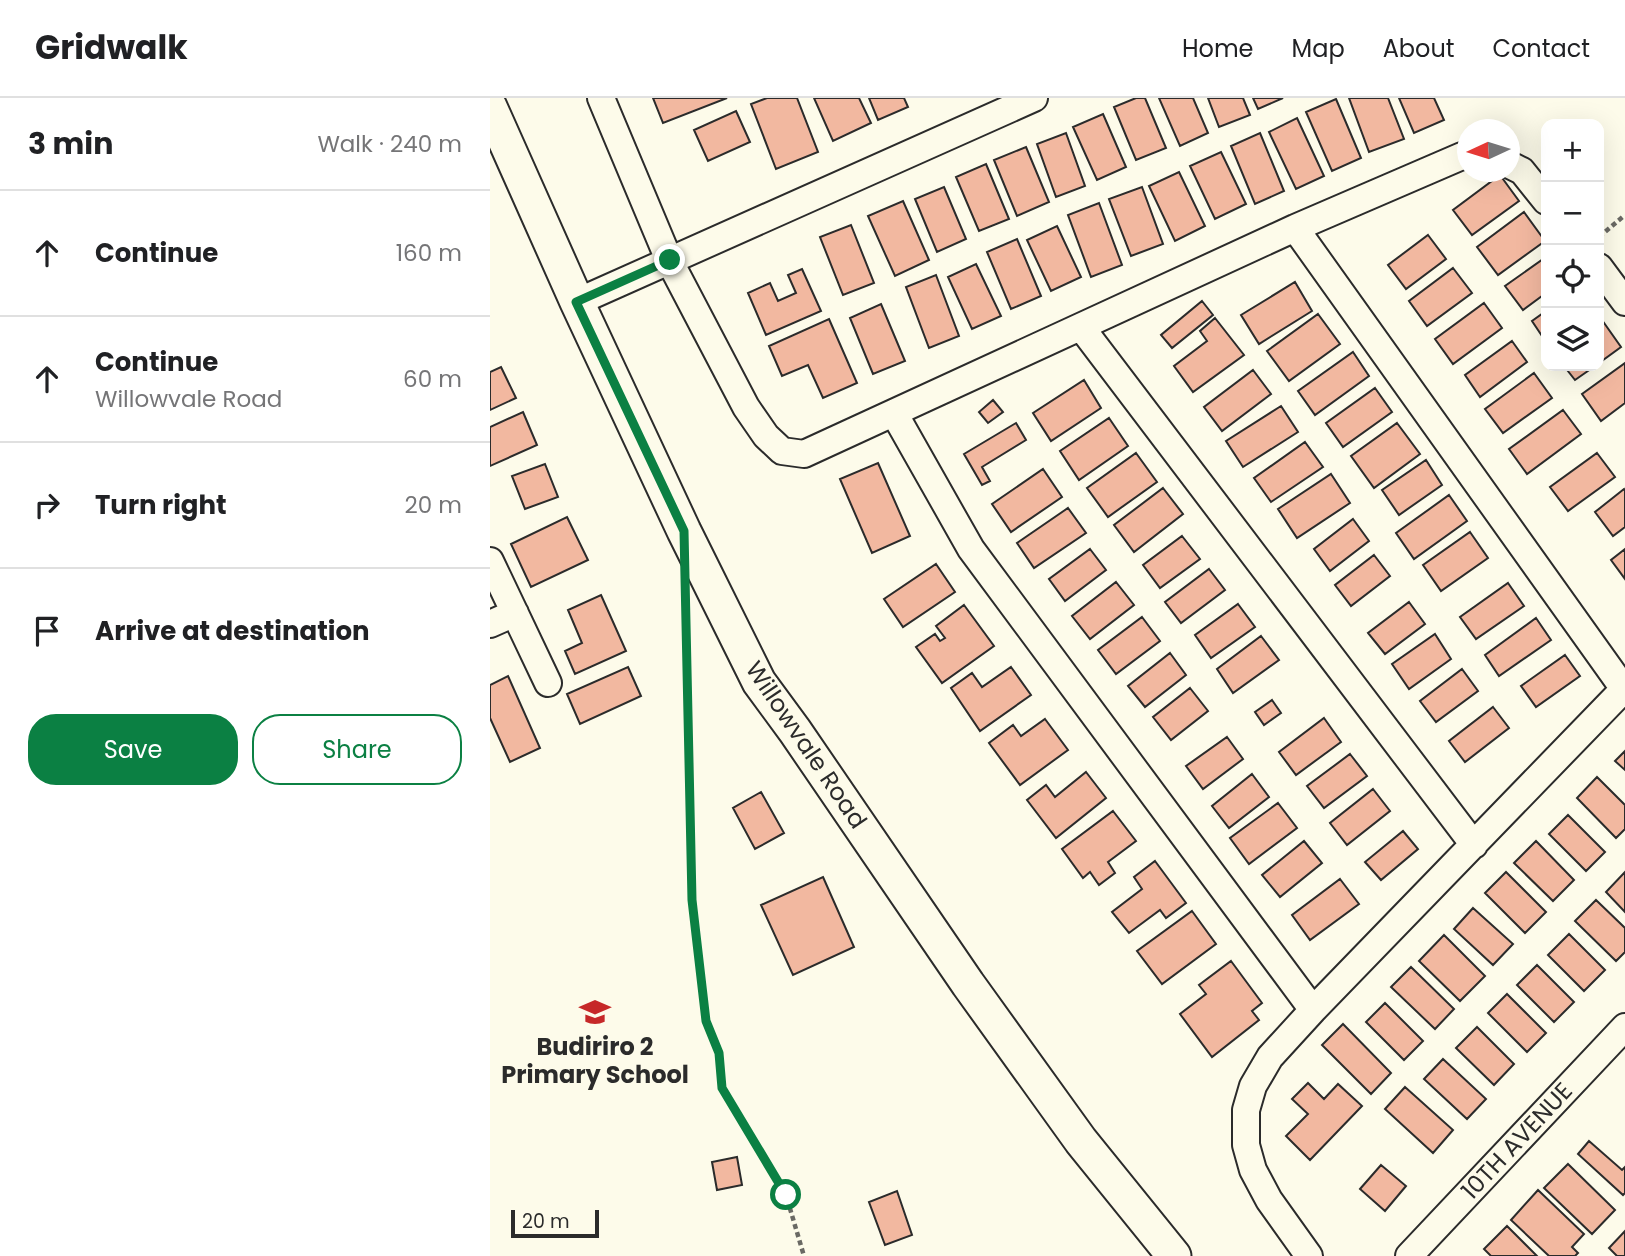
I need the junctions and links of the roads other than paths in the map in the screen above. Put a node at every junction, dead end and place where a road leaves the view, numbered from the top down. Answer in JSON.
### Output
{"nodes":[{"id":1,"x":601,"y":98,"type":"edge"},
{"id":2,"x":1034,"y":98,"type":"edge"},
{"id":3,"x":490,"y":107,"type":"edge"},
{"id":4,"x":1457,"y":158,"type":"edge"},
{"id":5,"x":1520,"y":170,"type":"edge"},
{"id":6,"x":1541,"y":195,"type":"edge"},
{"id":7,"x":1295,"y":229,"type":"junction"},
{"id":8,"x":670,"y":260,"type":"junction"},
{"id":9,"x":1604,"y":274,"type":"edge"},
{"id":10,"x":576,"y":302,"type":"junction"},
{"id":11,"x":1625,"y":302,"type":"edge"},
{"id":12,"x":1081,"y":327,"type":"junction"},
{"id":13,"x":894,"y":413,"type":"junction"},
{"id":14,"x":490,"y":561,"type":"edge"},
{"id":15,"x":514,"y":613,"type":"junction"},
{"id":16,"x":490,"y":624,"type":"edge"},
{"id":17,"x":548,"y":683,"type":"dead end"},
{"id":18,"x":1625,"y":688,"type":"edge"},
{"id":19,"x":1474,"y":845,"type":"junction"},
{"id":20,"x":1313,"y":1010,"type":"junction"},
{"id":21,"x":1625,"y":1027,"type":"edge"},
{"id":22,"x":1174,"y":1256,"type":"edge"},
{"id":23,"x":1309,"y":1256,"type":"edge"},
{"id":24,"x":1409,"y":1256,"type":"edge"}],
"edges":[{"from":1,"to":8,"type":"street"},
{"from":2,"to":8,"type":"street"},
{"from":3,"to":10,"type":"street","name":"Willowvale Road"},
{"from":4,"to":7,"type":"street"},
{"from":5,"to":6,"type":"street"},
{"from":7,"to":12,"type":"street"},
{"from":7,"to":18,"type":"street"},
{"from":8,"to":10,"type":"street"},
{"from":8,"to":13,"type":"street"},
{"from":9,"to":11,"type":"street"},
{"from":10,"to":22,"type":"street","name":"Willowvale Road"},
{"from":12,"to":13,"type":"street"},
{"from":12,"to":19,"type":"street"},
{"from":13,"to":20,"type":"street"},
{"from":14,"to":15,"type":"street"},
{"from":15,"to":16,"type":"street"},
{"from":15,"to":17,"type":"street"},
{"from":18,"to":19,"type":"street"},
{"from":19,"to":20,"type":"street"},
{"from":20,"to":23,"type":"street"},
{"from":21,"to":24,"type":"street","name":"10TH AVENUE"}]}
